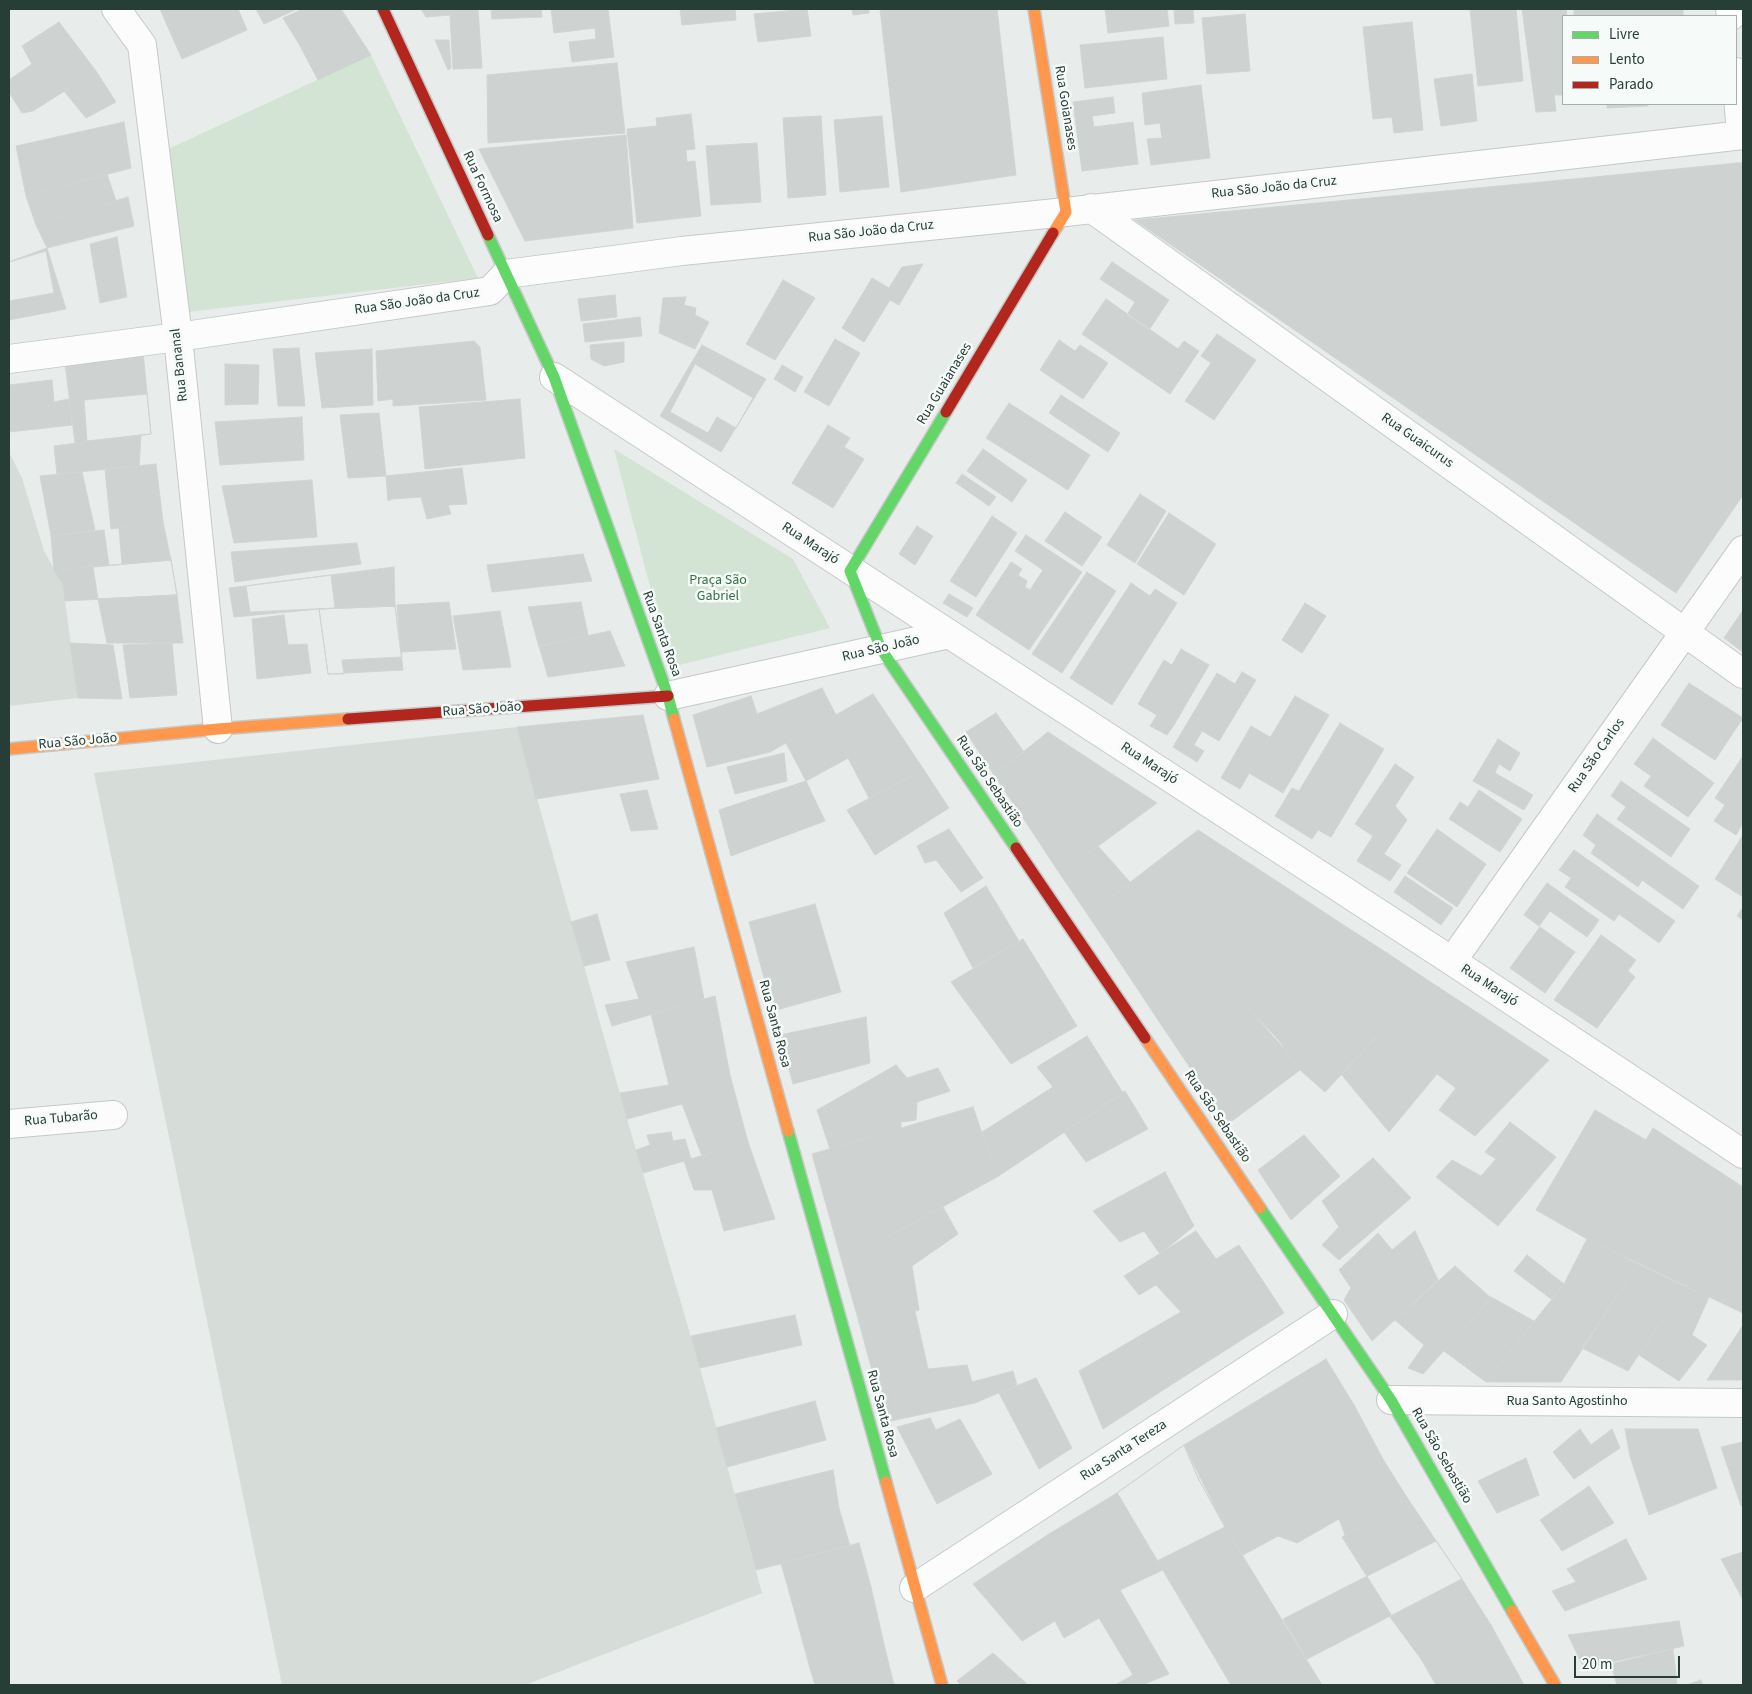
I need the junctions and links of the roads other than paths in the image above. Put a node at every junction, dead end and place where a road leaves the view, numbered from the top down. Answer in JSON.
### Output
{"nodes":[{"id":1,"x":116,"y":9,"type":"edge"},
{"id":2,"x":383,"y":9,"type":"edge"},
{"id":3,"x":1034,"y":9,"type":"edge"},
{"id":4,"x":1737,"y":82,"type":"edge"},
{"id":5,"x":1742,"y":135,"type":"edge"},
{"id":6,"x":1079,"y":210,"type":"junction"},
{"id":7,"x":506,"y":274,"type":"junction"},
{"id":8,"x":178,"y":337,"type":"junction"},
{"id":9,"x":9,"y":359,"type":"edge"},
{"id":10,"x":554,"y":378,"type":"junction"},
{"id":11,"x":1743,"y":550,"type":"edge"},
{"id":12,"x":850,"y":571,"type":"junction"},
{"id":13,"x":1685,"y":632,"type":"junction"},
{"id":14,"x":949,"y":634,"type":"junction"},
{"id":15,"x":881,"y":649,"type":"junction"},
{"id":16,"x":1743,"y":674,"type":"edge"},
{"id":17,"x":668,"y":696,"type":"junction"},
{"id":18,"x":218,"y":729,"type":"junction"},
{"id":19,"x":9,"y":749,"type":"edge"},
{"id":20,"x":1452,"y":961,"type":"junction"},
{"id":21,"x":113,"y":1115,"type":"dead end"},
{"id":22,"x":9,"y":1124,"type":"edge"},
{"id":23,"x":1743,"y":1154,"type":"edge"},
{"id":24,"x":1333,"y":1314,"type":"junction"},
{"id":25,"x":1391,"y":1400,"type":"junction"},
{"id":26,"x":1743,"y":1403,"type":"edge"},
{"id":27,"x":914,"y":1588,"type":"junction"},
{"id":28,"x":942,"y":1685,"type":"edge"},
{"id":29,"x":1555,"y":1685,"type":"edge"}],
"edges":[{"from":1,"to":8,"type":"street","name":"Rua Bananal"},
{"from":2,"to":7,"type":"street","name":"Rua Formosa"},
{"from":3,"to":6,"type":"street","name":"Rua Goianases"},
{"from":4,"to":5,"type":"street"},
{"from":5,"to":6,"type":"street","name":"Rua São João da Cruz"},
{"from":6,"to":7,"type":"street","name":"Rua São João da Cruz"},
{"from":6,"to":12,"type":"street","name":"Rua Guaianases"},
{"from":6,"to":13,"type":"street","name":"Rua Guaicurus"},
{"from":7,"to":8,"type":"street","name":"Rua São João da Cruz"},
{"from":7,"to":10,"type":"street","name":"Rua Formosa"},
{"from":8,"to":9,"type":"street","name":"Rua São João da Cruz"},
{"from":8,"to":18,"type":"street","name":"Rua Bananal"},
{"from":10,"to":12,"type":"street","name":"Rua Marajó"},
{"from":10,"to":17,"type":"street","name":"Rua Santa Rosa"},
{"from":11,"to":13,"type":"street","name":"Rua São Carlos"},
{"from":12,"to":14,"type":"street","name":"Rua Marajó"},
{"from":12,"to":15,"type":"street","name":"Rua São Sebastião"},
{"from":13,"to":16,"type":"street","name":"Rua Guaicurus"},
{"from":13,"to":20,"type":"street","name":"Rua São Carlos"},
{"from":14,"to":15,"type":"street","name":"Rua São João"},
{"from":14,"to":20,"type":"street","name":"Rua Marajó"},
{"from":15,"to":17,"type":"street","name":"Rua São João"},
{"from":15,"to":24,"type":"street","name":"Rua São Sebastião"},
{"from":17,"to":18,"type":"street","name":"Rua São João"},
{"from":17,"to":27,"type":"street","name":"Rua Santa Rosa"},
{"from":18,"to":19,"type":"street","name":"Rua São João"},
{"from":20,"to":23,"type":"street","name":"Rua Marajó"},
{"from":21,"to":22,"type":"street","name":"Rua Tubarão"},
{"from":24,"to":25,"type":"street","name":"Rua São Sebastião"},
{"from":24,"to":27,"type":"street","name":"Rua Santa Tereza"},
{"from":25,"to":26,"type":"street","name":"Rua Santo Agostinho"},
{"from":25,"to":29,"type":"street","name":"Rua São Sebastião"},
{"from":27,"to":28,"type":"street","name":"Rua Santa Rosa"}]}
